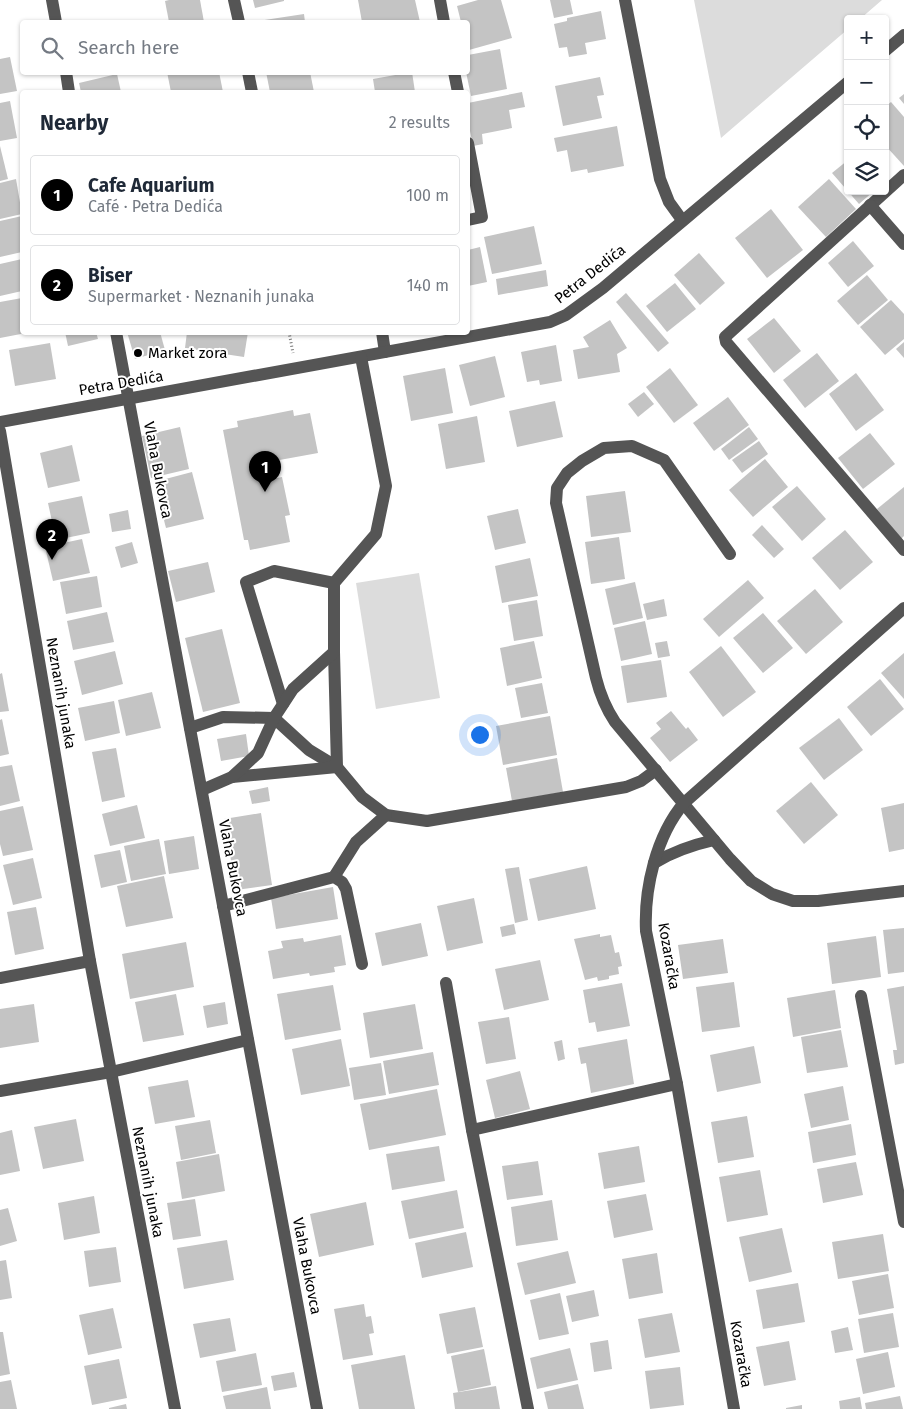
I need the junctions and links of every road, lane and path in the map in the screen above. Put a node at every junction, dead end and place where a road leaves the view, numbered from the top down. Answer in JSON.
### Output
{"nodes":[{"id":1,"x":52,"y":0,"type":"edge"},
{"id":2,"x":234,"y":0,"type":"edge"},
{"id":3,"x":440,"y":0,"type":"edge"},
{"id":4,"x":625,"y":0,"type":"edge"},
{"id":5,"x":56,"y":20,"type":"edge"},
{"id":6,"x":239,"y":20,"type":"edge"},
{"id":7,"x":444,"y":20,"type":"edge"},
{"id":8,"x":904,"y":35,"type":"edge"},
{"id":9,"x":889,"y":48,"type":"edge"},
{"id":10,"x":67,"y":75,"type":"edge"},
{"id":11,"x":249,"y":75,"type":"edge"},
{"id":12,"x":455,"y":75,"type":"edge"},
{"id":13,"x":844,"y":85,"type":"edge"},
{"id":14,"x":70,"y":90,"type":"edge"},
{"id":15,"x":252,"y":90,"type":"edge"},
{"id":16,"x":458,"y":90,"type":"edge"},
{"id":17,"x":470,"y":153,"type":"edge"},
{"id":18,"x":904,"y":175,"type":"edge"},
{"id":19,"x":870,"y":205,"type":"junction"},
{"id":20,"x":470,"y":220,"type":"edge"},
{"id":21,"x":682,"y":220,"type":"junction"},
{"id":22,"x":904,"y":244,"type":"edge"},
{"id":23,"x":117,"y":335,"type":"edge"},
{"id":24,"x":382,"y":335,"type":"edge"},
{"id":25,"x":385,"y":352,"type":"junction"},
{"id":26,"x":361,"y":357,"type":"junction"},
{"id":27,"x":128,"y":398,"type":"junction"},
{"id":28,"x":0,"y":422,"type":"edge"},
{"id":29,"x":0,"y":431,"type":"edge"},
{"id":30,"x":904,"y":550,"type":"edge"},
{"id":31,"x":730,"y":554,"type":"dead end"},
{"id":32,"x":334,"y":583,"type":"junction"},
{"id":33,"x":904,"y":608,"type":"edge"},
{"id":34,"x":334,"y":652,"type":"junction"},
{"id":35,"x":283,"y":704,"type":"junction"},
{"id":36,"x":274,"y":718,"type":"junction"},
{"id":37,"x":190,"y":728,"type":"junction"},
{"id":38,"x":336,"y":767,"type":"junction"},
{"id":39,"x":656,"y":770,"type":"junction"},
{"id":40,"x":232,"y":777,"type":"junction"},
{"id":41,"x":202,"y":790,"type":"junction"},
{"id":42,"x":684,"y":803,"type":"junction"},
{"id":43,"x":386,"y":815,"type":"junction"},
{"id":44,"x":714,"y":840,"type":"junction"},
{"id":45,"x":654,"y":863,"type":"junction"},
{"id":46,"x":334,"y":877,"type":"junction"},
{"id":47,"x":904,"y":891,"type":"edge"},
{"id":48,"x":223,"y":906,"type":"junction"},
{"id":49,"x":90,"y":961,"type":"junction"},
{"id":50,"x":362,"y":964,"type":"dead end"},
{"id":51,"x":0,"y":978,"type":"edge"},
{"id":52,"x":446,"y":983,"type":"dead end"},
{"id":53,"x":861,"y":996,"type":"dead end"},
{"id":54,"x":248,"y":1040,"type":"junction"},
{"id":55,"x":111,"y":1072,"type":"junction"},
{"id":56,"x":677,"y":1084,"type":"junction"},
{"id":57,"x":0,"y":1091,"type":"edge"},
{"id":58,"x":472,"y":1130,"type":"junction"},
{"id":59,"x":904,"y":1222,"type":"edge"},
{"id":60,"x":175,"y":1409,"type":"edge"},
{"id":61,"x":317,"y":1409,"type":"edge"},
{"id":62,"x":528,"y":1409,"type":"edge"},
{"id":63,"x":734,"y":1409,"type":"edge"}],
"edges":[{"from":1,"to":5,"type":"street"},
{"from":2,"to":6,"type":"street"},
{"from":3,"to":7,"type":"street"},
{"from":4,"to":21,"type":"street"},
{"from":8,"to":9,"type":"street"},
{"from":10,"to":14,"type":"street"},
{"from":11,"to":15,"type":"street"},
{"from":12,"to":16,"type":"street"},
{"from":13,"to":21,"type":"street","name":"Petra Dedića"},
{"from":17,"to":20,"type":"street"},
{"from":18,"to":19,"type":"street"},
{"from":19,"to":22,"type":"street"},
{"from":19,"to":30,"type":"street"},
{"from":21,"to":25,"type":"street","name":"Petra Dedića"},
{"from":23,"to":27,"type":"street","name":"Vlaha Bukovca"},
{"from":24,"to":25,"type":"street"},
{"from":25,"to":26,"type":"street","name":"Petra Dedića"},
{"from":26,"to":27,"type":"street","name":"Petra Dedića"},
{"from":26,"to":32,"type":"street"},
{"from":27,"to":28,"type":"street","name":"Petra Dedića"},
{"from":27,"to":37,"type":"street","name":"Vlaha Bukovca"},
{"from":29,"to":49,"type":"street","name":"Neznanih junaka"},
{"from":31,"to":39,"type":"street"},
{"from":32,"to":34,"type":"street"},
{"from":32,"to":35,"type":"street"},
{"from":33,"to":42,"type":"street","name":"Kozaračka"},
{"from":34,"to":35,"type":"street"},
{"from":34,"to":38,"type":"street"},
{"from":35,"to":36,"type":"street"},
{"from":36,"to":37,"type":"street"},
{"from":36,"to":38,"type":"street"},
{"from":36,"to":40,"type":"street"},
{"from":37,"to":41,"type":"street","name":"Vlaha Bukovca"},
{"from":38,"to":40,"type":"street"},
{"from":38,"to":43,"type":"street"},
{"from":39,"to":42,"type":"street"},
{"from":39,"to":43,"type":"street"},
{"from":40,"to":41,"type":"street"},
{"from":41,"to":48,"type":"street","name":"Vlaha Bukovca"},
{"from":42,"to":44,"type":"street"},
{"from":42,"to":45,"type":"street","name":"Kozaračka"},
{"from":43,"to":46,"type":"street"},
{"from":44,"to":45,"type":"street"},
{"from":44,"to":47,"type":"street"},
{"from":45,"to":56,"type":"street","name":"Kozaračka"},
{"from":46,"to":48,"type":"street"},
{"from":46,"to":50,"type":"street"},
{"from":48,"to":54,"type":"street","name":"Vlaha Bukovca"},
{"from":49,"to":51,"type":"street"},
{"from":49,"to":55,"type":"street","name":"Neznanih junaka"},
{"from":52,"to":58,"type":"street"},
{"from":53,"to":59,"type":"street"},
{"from":54,"to":55,"type":"street"},
{"from":54,"to":61,"type":"street","name":"Vlaha Bukovca"},
{"from":55,"to":57,"type":"street"},
{"from":55,"to":60,"type":"street","name":"Neznanih junaka"},
{"from":56,"to":58,"type":"street"},
{"from":56,"to":63,"type":"street","name":"Kozaračka"},
{"from":58,"to":62,"type":"street"}]}
